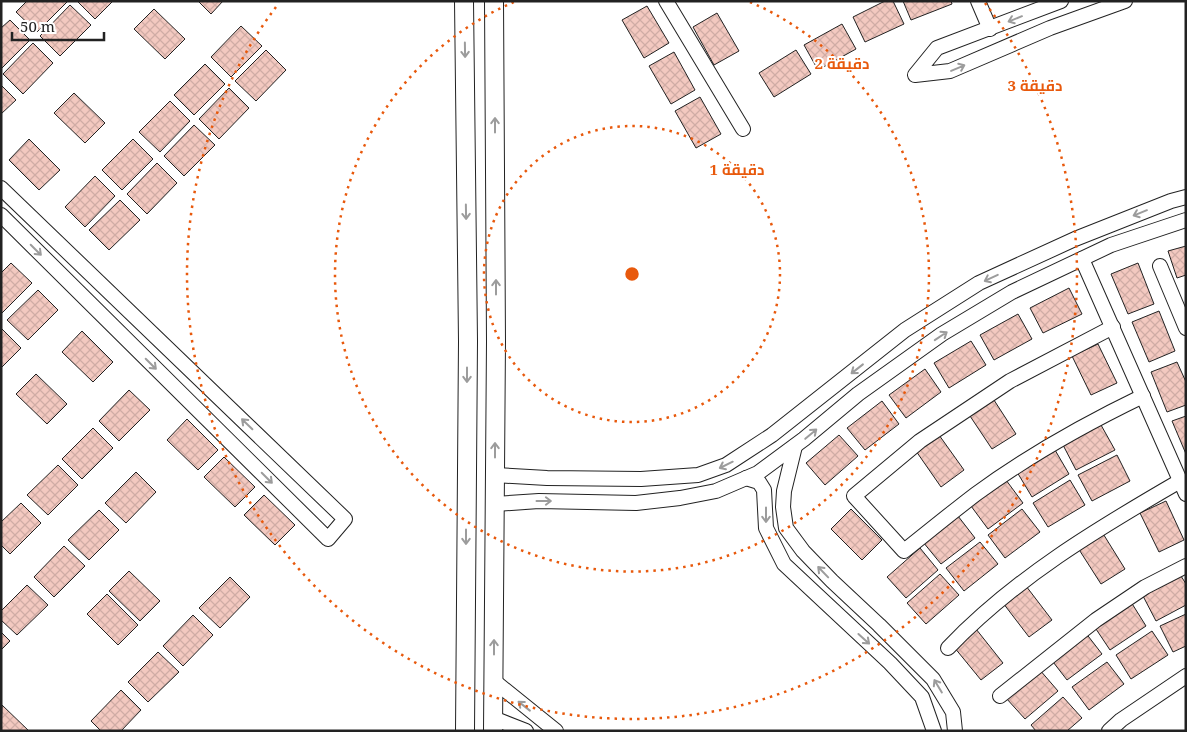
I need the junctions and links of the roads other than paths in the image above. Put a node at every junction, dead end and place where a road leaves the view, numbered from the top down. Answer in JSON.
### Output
{"nodes":[{"id":1,"x":464,"y":1,"type":"edge"},
{"id":2,"x":494,"y":1,"type":"edge"},
{"id":3,"x":666,"y":1,"type":"edge"},
{"id":4,"x":978,"y":1,"type":"edge"},
{"id":5,"x":1061,"y":1,"type":"edge"},
{"id":6,"x":1125,"y":1,"type":"edge"},
{"id":7,"x":990,"y":29,"type":"junction"},
{"id":8,"x":743,"y":129,"type":"dead end"},
{"id":9,"x":1,"y":188,"type":"edge"},
{"id":10,"x":1186,"y":197,"type":"edge"},
{"id":11,"x":1,"y":215,"type":"edge"},
{"id":12,"x":1186,"y":220,"type":"edge"},
{"id":13,"x":1082,"y":259,"type":"junction"},
{"id":14,"x":1160,"y":266,"type":"dead end"},
{"id":15,"x":1181,"y":305,"type":"edge"},
{"id":16,"x":1112,"y":327,"type":"junction"},
{"id":17,"x":1186,"y":328,"type":"edge"},
{"id":18,"x":1143,"y":396,"type":"junction"},
{"id":19,"x":795,"y":446,"type":"junction"},
{"id":20,"x":495,"y":475,"type":"junction"},
{"id":21,"x":746,"y":478,"type":"junction"},
{"id":22,"x":1183,"y":487,"type":"edge"},
{"id":23,"x":495,"y":504,"type":"junction"},
{"id":24,"x":1186,"y":566,"type":"edge"},
{"id":25,"x":948,"y":648,"type":"dead end"},
{"id":26,"x":1186,"y":676,"type":"edge"},
{"id":27,"x":494,"y":681,"type":"junction"},
{"id":28,"x":1000,"y":696,"type":"dead end"},
{"id":29,"x":493,"y":724,"type":"edge"},
{"id":30,"x":465,"y":731,"type":"edge"},
{"id":31,"x":526,"y":731,"type":"edge"},
{"id":32,"x":556,"y":731,"type":"edge"},
{"id":33,"x":934,"y":731,"type":"edge"},
{"id":34,"x":955,"y":731,"type":"edge"},
{"id":35,"x":1110,"y":731,"type":"edge"}],
"edges":[{"from":1,"to":30,"type":"main road","one_way":true},
{"from":20,"to":2,"type":"main road","one_way":true},
{"from":3,"to":8,"type":"street"},
{"from":4,"to":7,"type":"street"},
{"from":5,"to":7,"type":"street","one_way":true},
{"from":7,"to":6,"type":"street","one_way":true},
{"from":11,"to":9,"type":"street","one_way":true},
{"from":10,"to":20,"type":"street","one_way":true},
{"from":12,"to":13,"type":"street"},
{"from":13,"to":16,"type":"street"},
{"from":19,"to":13,"type":"street","one_way":true},
{"from":14,"to":15,"type":"street"},
{"from":15,"to":17,"type":"street"},
{"from":16,"to":18,"type":"street"},
{"from":16,"to":18,"type":"street"},
{"from":18,"to":22,"type":"street"},
{"from":19,"to":21,"type":"street"},
{"from":34,"to":19,"type":"street","one_way":true},
{"from":20,"to":23,"type":"main road"},
{"from":23,"to":21,"type":"street","one_way":true},
{"from":21,"to":33,"type":"street","one_way":true},
{"from":22,"to":25,"type":"street"},
{"from":27,"to":23,"type":"main road","one_way":true},
{"from":24,"to":28,"type":"street"},
{"from":26,"to":35,"type":"street"},
{"from":27,"to":29,"type":"main road"},
{"from":32,"to":27,"type":"street","one_way":true},
{"from":29,"to":31,"type":"street"}]}
